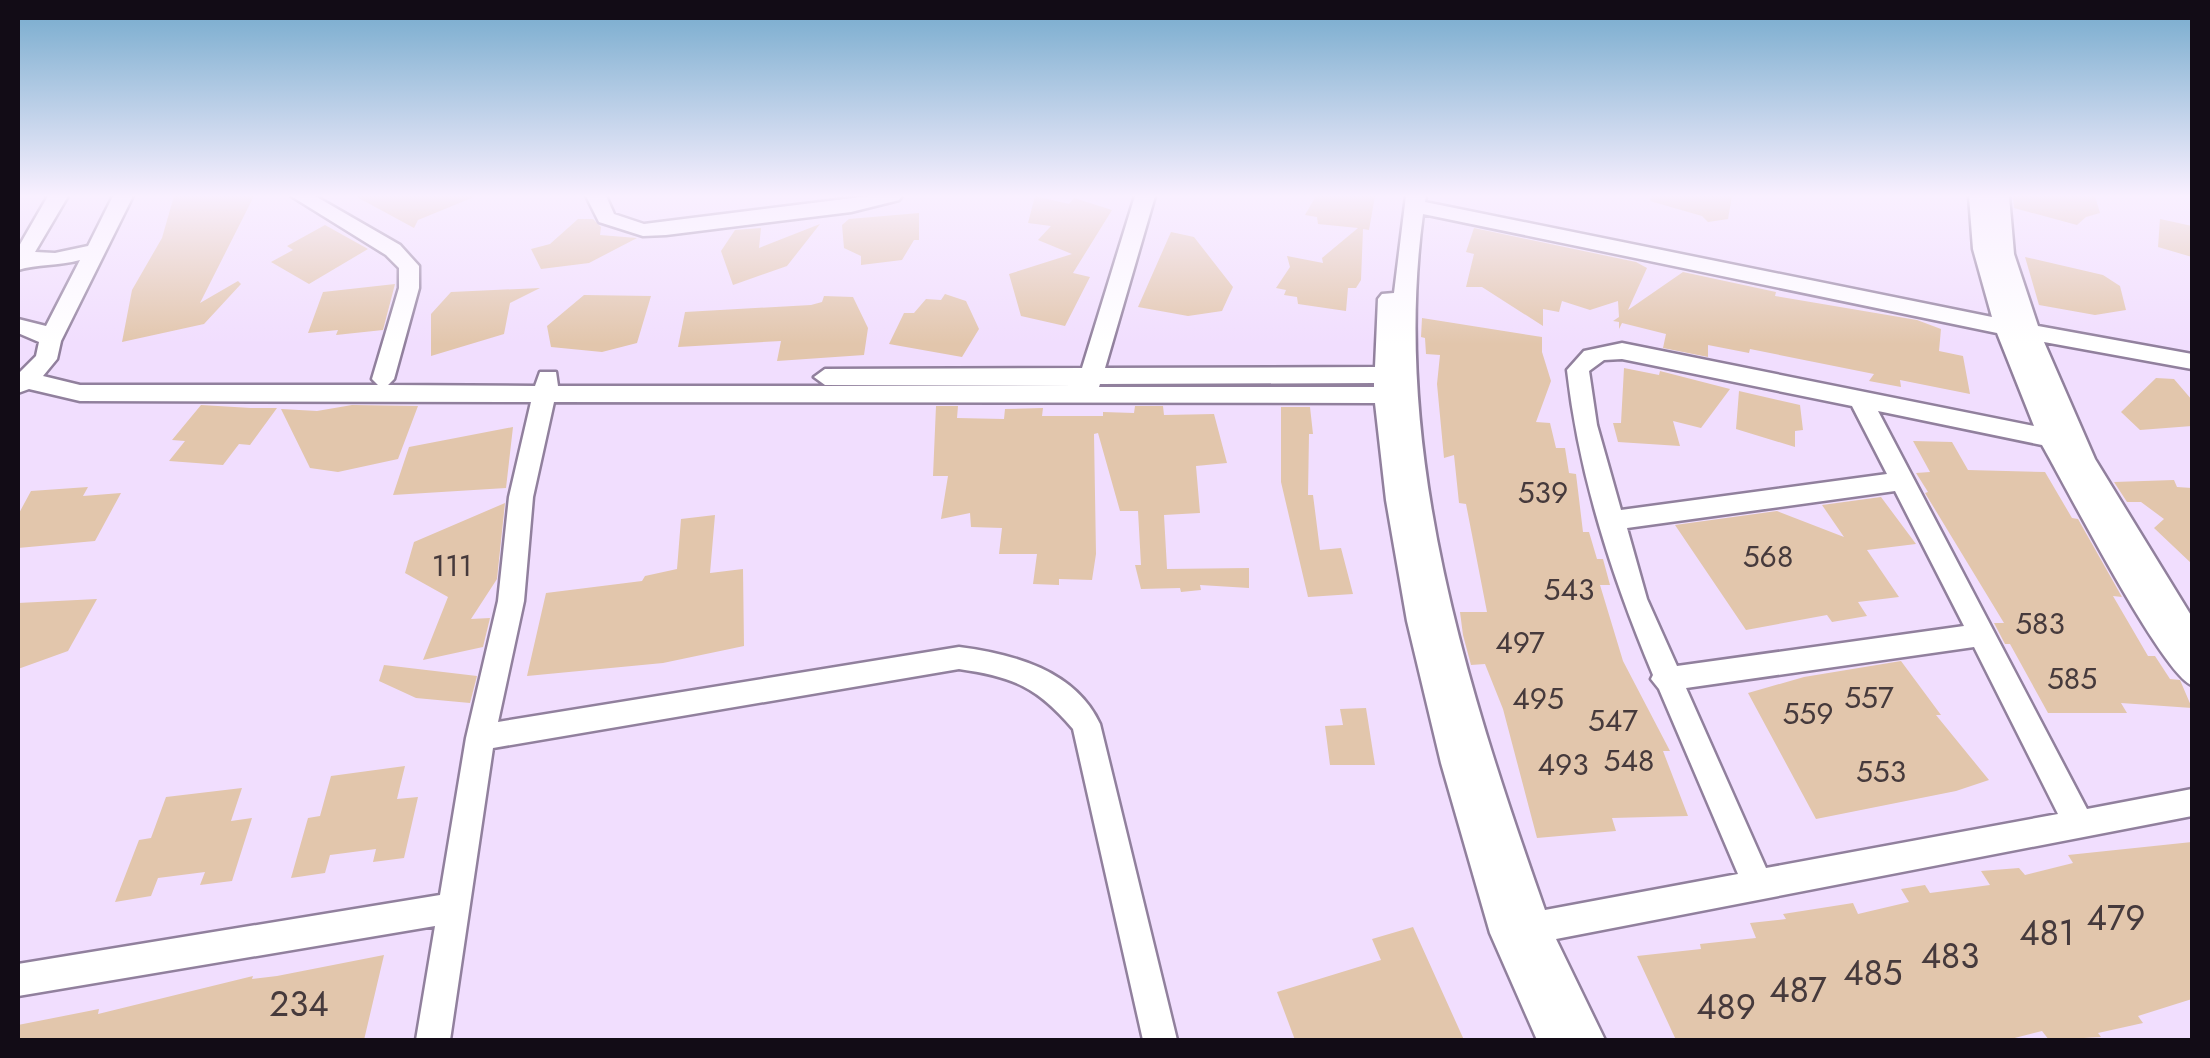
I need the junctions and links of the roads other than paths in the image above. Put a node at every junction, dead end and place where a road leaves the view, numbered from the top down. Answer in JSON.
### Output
{"nodes":[{"id":1,"x":98,"y":245,"type":"edge"},
{"id":2,"x":386,"y":245,"type":"edge"},
{"id":3,"x":1130,"y":245,"type":"edge"},
{"id":4,"x":1407,"y":245,"type":"edge"},
{"id":5,"x":1626,"y":245,"type":"edge"},
{"id":6,"x":1982,"y":245,"type":"edge"},
{"id":7,"x":2003,"y":245,"type":"edge"},
{"id":8,"x":96,"y":250,"type":"junction"},
{"id":9,"x":19,"y":261,"type":"edge"},
{"id":10,"x":18,"y":326,"type":"edge"},
{"id":11,"x":2018,"y":330,"type":"junction"},
{"id":12,"x":50,"y":340,"type":"junction"},
{"id":13,"x":2192,"y":361,"type":"edge"},
{"id":14,"x":44,"y":364,"type":"junction"},
{"id":15,"x":382,"y":379,"type":"junction"},
{"id":16,"x":20,"y":384,"type":"edge"},
{"id":17,"x":1395,"y":385,"type":"junction"},
{"id":18,"x":1088,"y":386,"type":"junction"},
{"id":19,"x":547,"y":387,"type":"junction"},
{"id":20,"x":1860,"y":400,"type":"junction"},
{"id":21,"x":2050,"y":438,"type":"junction"},
{"id":22,"x":1903,"y":481,"type":"junction"},
{"id":23,"x":1610,"y":521,"type":"junction"},
{"id":24,"x":1984,"y":634,"type":"junction"},
{"id":25,"x":2192,"y":640,"type":"edge"},
{"id":26,"x":2192,"y":673,"type":"edge"},
{"id":27,"x":1665,"y":679,"type":"junction"},
{"id":28,"x":480,"y":738,"type":"junction"},
{"id":29,"x":2192,"y":803,"type":"edge"},
{"id":30,"x":2078,"y":824,"type":"junction"},
{"id":31,"x":1758,"y":885,"type":"junction"},
{"id":32,"x":452,"y":908,"type":"junction"},
{"id":33,"x":1520,"y":930,"type":"junction"},
{"id":34,"x":18,"y":980,"type":"edge"},
{"id":35,"x":433,"y":1040,"type":"edge"},
{"id":36,"x":1160,"y":1040,"type":"edge"},
{"id":37,"x":1554,"y":1040,"type":"edge"},
{"id":38,"x":1588,"y":1040,"type":"edge"}],
"edges":[{"from":1,"to":8,"type":"street"},
{"from":2,"to":15,"type":"street"},
{"from":3,"to":18,"type":"street"},
{"from":4,"to":17,"type":"street"},
{"from":5,"to":11,"type":"street"},
{"from":6,"to":11,"type":"street"},
{"from":7,"to":11,"type":"street"},
{"from":8,"to":9,"type":"street"},
{"from":8,"to":12,"type":"street"},
{"from":10,"to":12,"type":"street"},
{"from":11,"to":13,"type":"street"},
{"from":11,"to":21,"type":"street"},
{"from":11,"to":25,"type":"street"},
{"from":12,"to":14,"type":"street"},
{"from":14,"to":15,"type":"street"},
{"from":14,"to":16,"type":"street"},
{"from":15,"to":19,"type":"street"},
{"from":16,"to":19,"type":"street"},
{"from":17,"to":18,"type":"street"},
{"from":17,"to":33,"type":"street"},
{"from":18,"to":19,"type":"street"},
{"from":19,"to":28,"type":"street"},
{"from":20,"to":21,"type":"street"},
{"from":20,"to":22,"type":"street"},
{"from":20,"to":23,"type":"street"},
{"from":21,"to":26,"type":"street"},
{"from":22,"to":23,"type":"street"},
{"from":22,"to":24,"type":"street"},
{"from":23,"to":27,"type":"street"},
{"from":24,"to":27,"type":"street"},
{"from":24,"to":30,"type":"street"},
{"from":27,"to":31,"type":"street"},
{"from":28,"to":32,"type":"street"},
{"from":28,"to":36,"type":"street"},
{"from":29,"to":30,"type":"street"},
{"from":30,"to":31,"type":"street"},
{"from":31,"to":33,"type":"street"},
{"from":32,"to":34,"type":"street"},
{"from":32,"to":35,"type":"street"},
{"from":33,"to":37,"type":"street"},
{"from":33,"to":38,"type":"street"}]}
